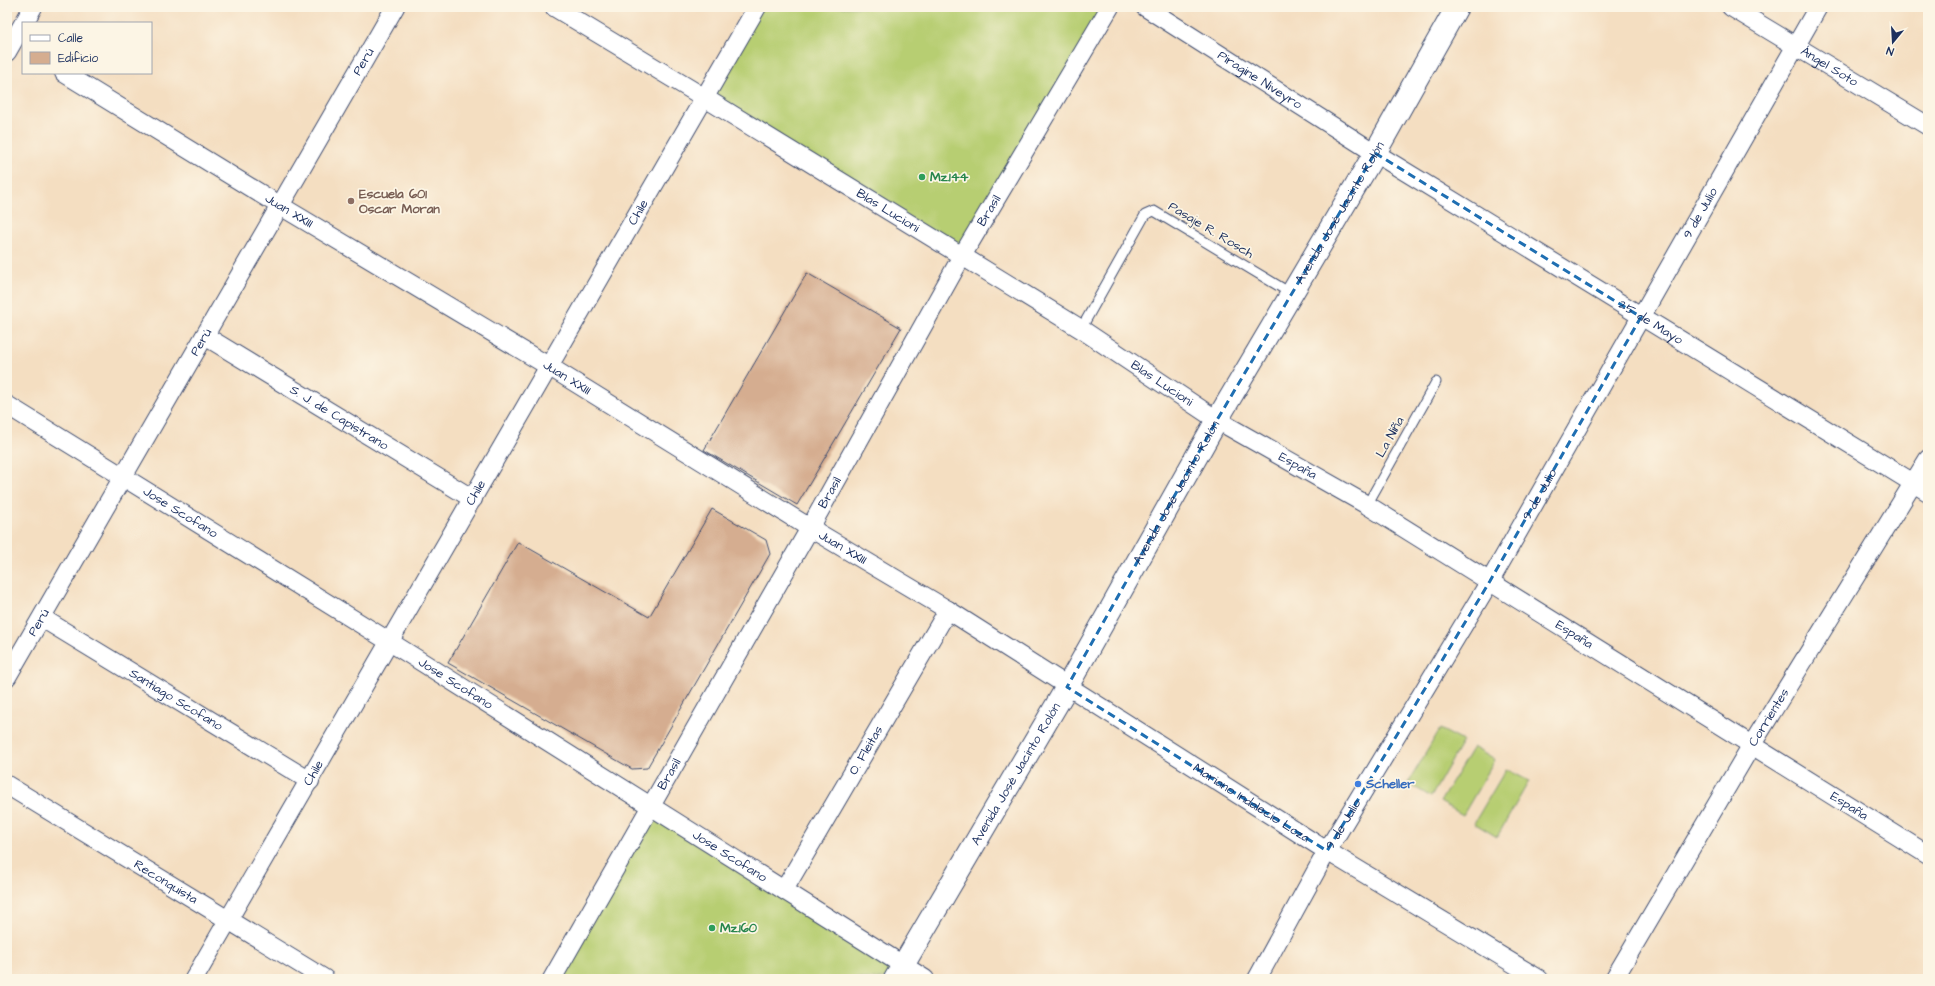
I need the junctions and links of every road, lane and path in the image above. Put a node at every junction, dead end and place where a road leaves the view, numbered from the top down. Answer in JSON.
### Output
{"nodes":[{"id":1,"x":33,"y":7,"type":"edge"},
{"id":2,"x":395,"y":7,"type":"edge"},
{"id":3,"x":554,"y":7,"type":"edge"},
{"id":4,"x":757,"y":7,"type":"edge"},
{"id":5,"x":1110,"y":7,"type":"edge"},
{"id":6,"x":1145,"y":7,"type":"edge"},
{"id":7,"x":1457,"y":7,"type":"edge"},
{"id":8,"x":1731,"y":7,"type":"edge"},
{"id":9,"x":1818,"y":7,"type":"edge"},
{"id":10,"x":24,"y":22,"type":"edge"},
{"id":11,"x":22,"y":25,"type":"edge"},
{"id":12,"x":12,"y":45,"type":"edge"},
{"id":13,"x":1795,"y":46,"type":"junction"},
{"id":14,"x":66,"y":74,"type":"edge"},
{"id":15,"x":705,"y":98,"type":"junction"},
{"id":16,"x":1928,"y":126,"type":"edge"},
{"id":17,"x":1375,"y":153,"type":"junction"},
{"id":18,"x":279,"y":205,"type":"junction"},
{"id":19,"x":962,"y":256,"type":"junction"},
{"id":20,"x":1292,"y":294,"type":"junction"},
{"id":21,"x":1640,"y":317,"type":"junction"},
{"id":22,"x":1080,"y":329,"type":"junction"},
{"id":23,"x":205,"y":336,"type":"junction"},
{"id":24,"x":550,"y":367,"type":"junction"},
{"id":25,"x":1436,"y":382,"type":"dead end"},
{"id":26,"x":7,"y":405,"type":"edge"},
{"id":27,"x":1218,"y":420,"type":"junction"},
{"id":28,"x":1928,"y":459,"type":"edge"},
{"id":29,"x":125,"y":476,"type":"junction"},
{"id":30,"x":1921,"y":487,"type":"edge"},
{"id":31,"x":473,"y":499,"type":"junction"},
{"id":32,"x":1367,"y":505,"type":"junction"},
{"id":33,"x":810,"y":528,"type":"junction"},
{"id":34,"x":1490,"y":581,"type":"junction"},
{"id":35,"x":948,"y":610,"type":"junction"},
{"id":36,"x":42,"y":618,"type":"junction"},
{"id":37,"x":390,"y":642,"type":"junction"},
{"id":38,"x":7,"y":678,"type":"edge"},
{"id":39,"x":1067,"y":687,"type":"junction"},
{"id":40,"x":1751,"y":746,"type":"junction"},
{"id":41,"x":310,"y":781,"type":"junction"},
{"id":42,"x":7,"y":785,"type":"edge"},
{"id":43,"x":652,"y":805,"type":"junction"},
{"id":44,"x":1327,"y":851,"type":"junction"},
{"id":45,"x":1928,"y":855,"type":"edge"},
{"id":46,"x":784,"y":890,"type":"junction"},
{"id":47,"x":228,"y":921,"type":"junction"},
{"id":48,"x":899,"y":972,"type":"edge"},
{"id":49,"x":194,"y":979,"type":"edge"},
{"id":50,"x":325,"y":979,"type":"edge"},
{"id":51,"x":552,"y":979,"type":"edge"},
{"id":52,"x":925,"y":979,"type":"edge"},
{"id":53,"x":1257,"y":979,"type":"edge"},
{"id":54,"x":1539,"y":979,"type":"edge"},
{"id":55,"x":1614,"y":979,"type":"edge"}],
"edges":[{"from":1,"to":10,"type":"street"},
{"from":2,"to":18,"type":"street","name":"Perú"},
{"from":3,"to":15,"type":"street","name":"Blas Lucioni"},
{"from":4,"to":15,"type":"street","name":"Chile"},
{"from":5,"to":19,"type":"street","name":"Brasil"},
{"from":6,"to":17,"type":"street","name":"Piragine Niveyro"},
{"from":7,"to":17,"type":"street","name":"Avenida José Jacinto Rolón"},
{"from":8,"to":13,"type":"street","name":"Ángel Soto"},
{"from":9,"to":13,"type":"street","name":"9 de Julio"},
{"from":11,"to":12,"type":"street"},
{"from":13,"to":16,"type":"street","name":"Ángel Soto"},
{"from":13,"to":21,"type":"street","name":"9 de Julio"},
{"from":14,"to":18,"type":"street","name":"Juan XXIII"},
{"from":15,"to":19,"type":"street","name":"Blas Lucioni"},
{"from":15,"to":24,"type":"street","name":"Chile"},
{"from":17,"to":20,"type":"street","name":"Avenida José Jacinto Rolón"},
{"from":17,"to":21,"type":"street","name":"25 de Mayo"},
{"from":18,"to":23,"type":"street","name":"Perú"},
{"from":18,"to":24,"type":"street","name":"Juan XXIII"},
{"from":19,"to":22,"type":"street","name":"Blas Lucioni"},
{"from":19,"to":33,"type":"street","name":"Brasil"},
{"from":20,"to":22,"type":"lane","name":"Pasaje R. Rosch"},
{"from":20,"to":27,"type":"street","name":"Avenida José Jacinto Rolón"},
{"from":21,"to":30,"type":"street","name":"25 de Mayo"},
{"from":21,"to":34,"type":"street","name":"9 de Julio"},
{"from":22,"to":27,"type":"street","name":"Blas Lucioni"},
{"from":23,"to":29,"type":"street","name":"Perú"},
{"from":23,"to":31,"type":"street","name":"S. J. de Capistrano"},
{"from":24,"to":31,"type":"street","name":"Chile"},
{"from":24,"to":33,"type":"street","name":"Juan XXIII"},
{"from":25,"to":32,"type":"lane","name":"La Niña"},
{"from":26,"to":29,"type":"street","name":"Jose Scofano"},
{"from":27,"to":32,"type":"street","name":"España"},
{"from":27,"to":39,"type":"street","name":"Avenida José Jacinto Rolón"},
{"from":28,"to":30,"type":"street","name":"Corrientes"},
{"from":29,"to":36,"type":"street","name":"Perú"},
{"from":29,"to":37,"type":"street","name":"Jose Scofano"},
{"from":30,"to":40,"type":"street","name":"Corrientes"},
{"from":31,"to":37,"type":"street","name":"Chile"},
{"from":32,"to":34,"type":"street","name":"España"},
{"from":33,"to":35,"type":"street","name":"Juan XXIII"},
{"from":33,"to":43,"type":"street","name":"Brasil"},
{"from":34,"to":40,"type":"street","name":"España"},
{"from":34,"to":44,"type":"street","name":"9 de Julio"},
{"from":35,"to":39,"type":"street","name":"Juan XXIII"},
{"from":35,"to":46,"type":"street","name":"O. Fleitas"},
{"from":36,"to":38,"type":"street","name":"Perú"},
{"from":36,"to":41,"type":"street","name":"Santiago Scofano"},
{"from":37,"to":41,"type":"street","name":"Chile"},
{"from":37,"to":43,"type":"street","name":"Jose Scofano"},
{"from":39,"to":44,"type":"street","name":"Mariano Indalecio Loza"},
{"from":39,"to":48,"type":"street","name":"Avenida José Jacinto Rolón"},
{"from":40,"to":45,"type":"street","name":"España"},
{"from":40,"to":55,"type":"street","name":"Corrientes"},
{"from":41,"to":47,"type":"street","name":"Chile"},
{"from":42,"to":47,"type":"street","name":"Reconquista"},
{"from":43,"to":46,"type":"street","name":"Jose Scofano"},
{"from":43,"to":51,"type":"street","name":"Brasil"},
{"from":44,"to":53,"type":"street","name":"9 de Julio"},
{"from":44,"to":54,"type":"street","name":"Mariano Indalecio Loza"},
{"from":46,"to":48,"type":"street","name":"Jose Scofano"},
{"from":47,"to":49,"type":"street","name":"Chile"},
{"from":47,"to":50,"type":"street","name":"Reconquista"},
{"from":48,"to":52,"type":"street","name":"Jose Scofano"}]}
